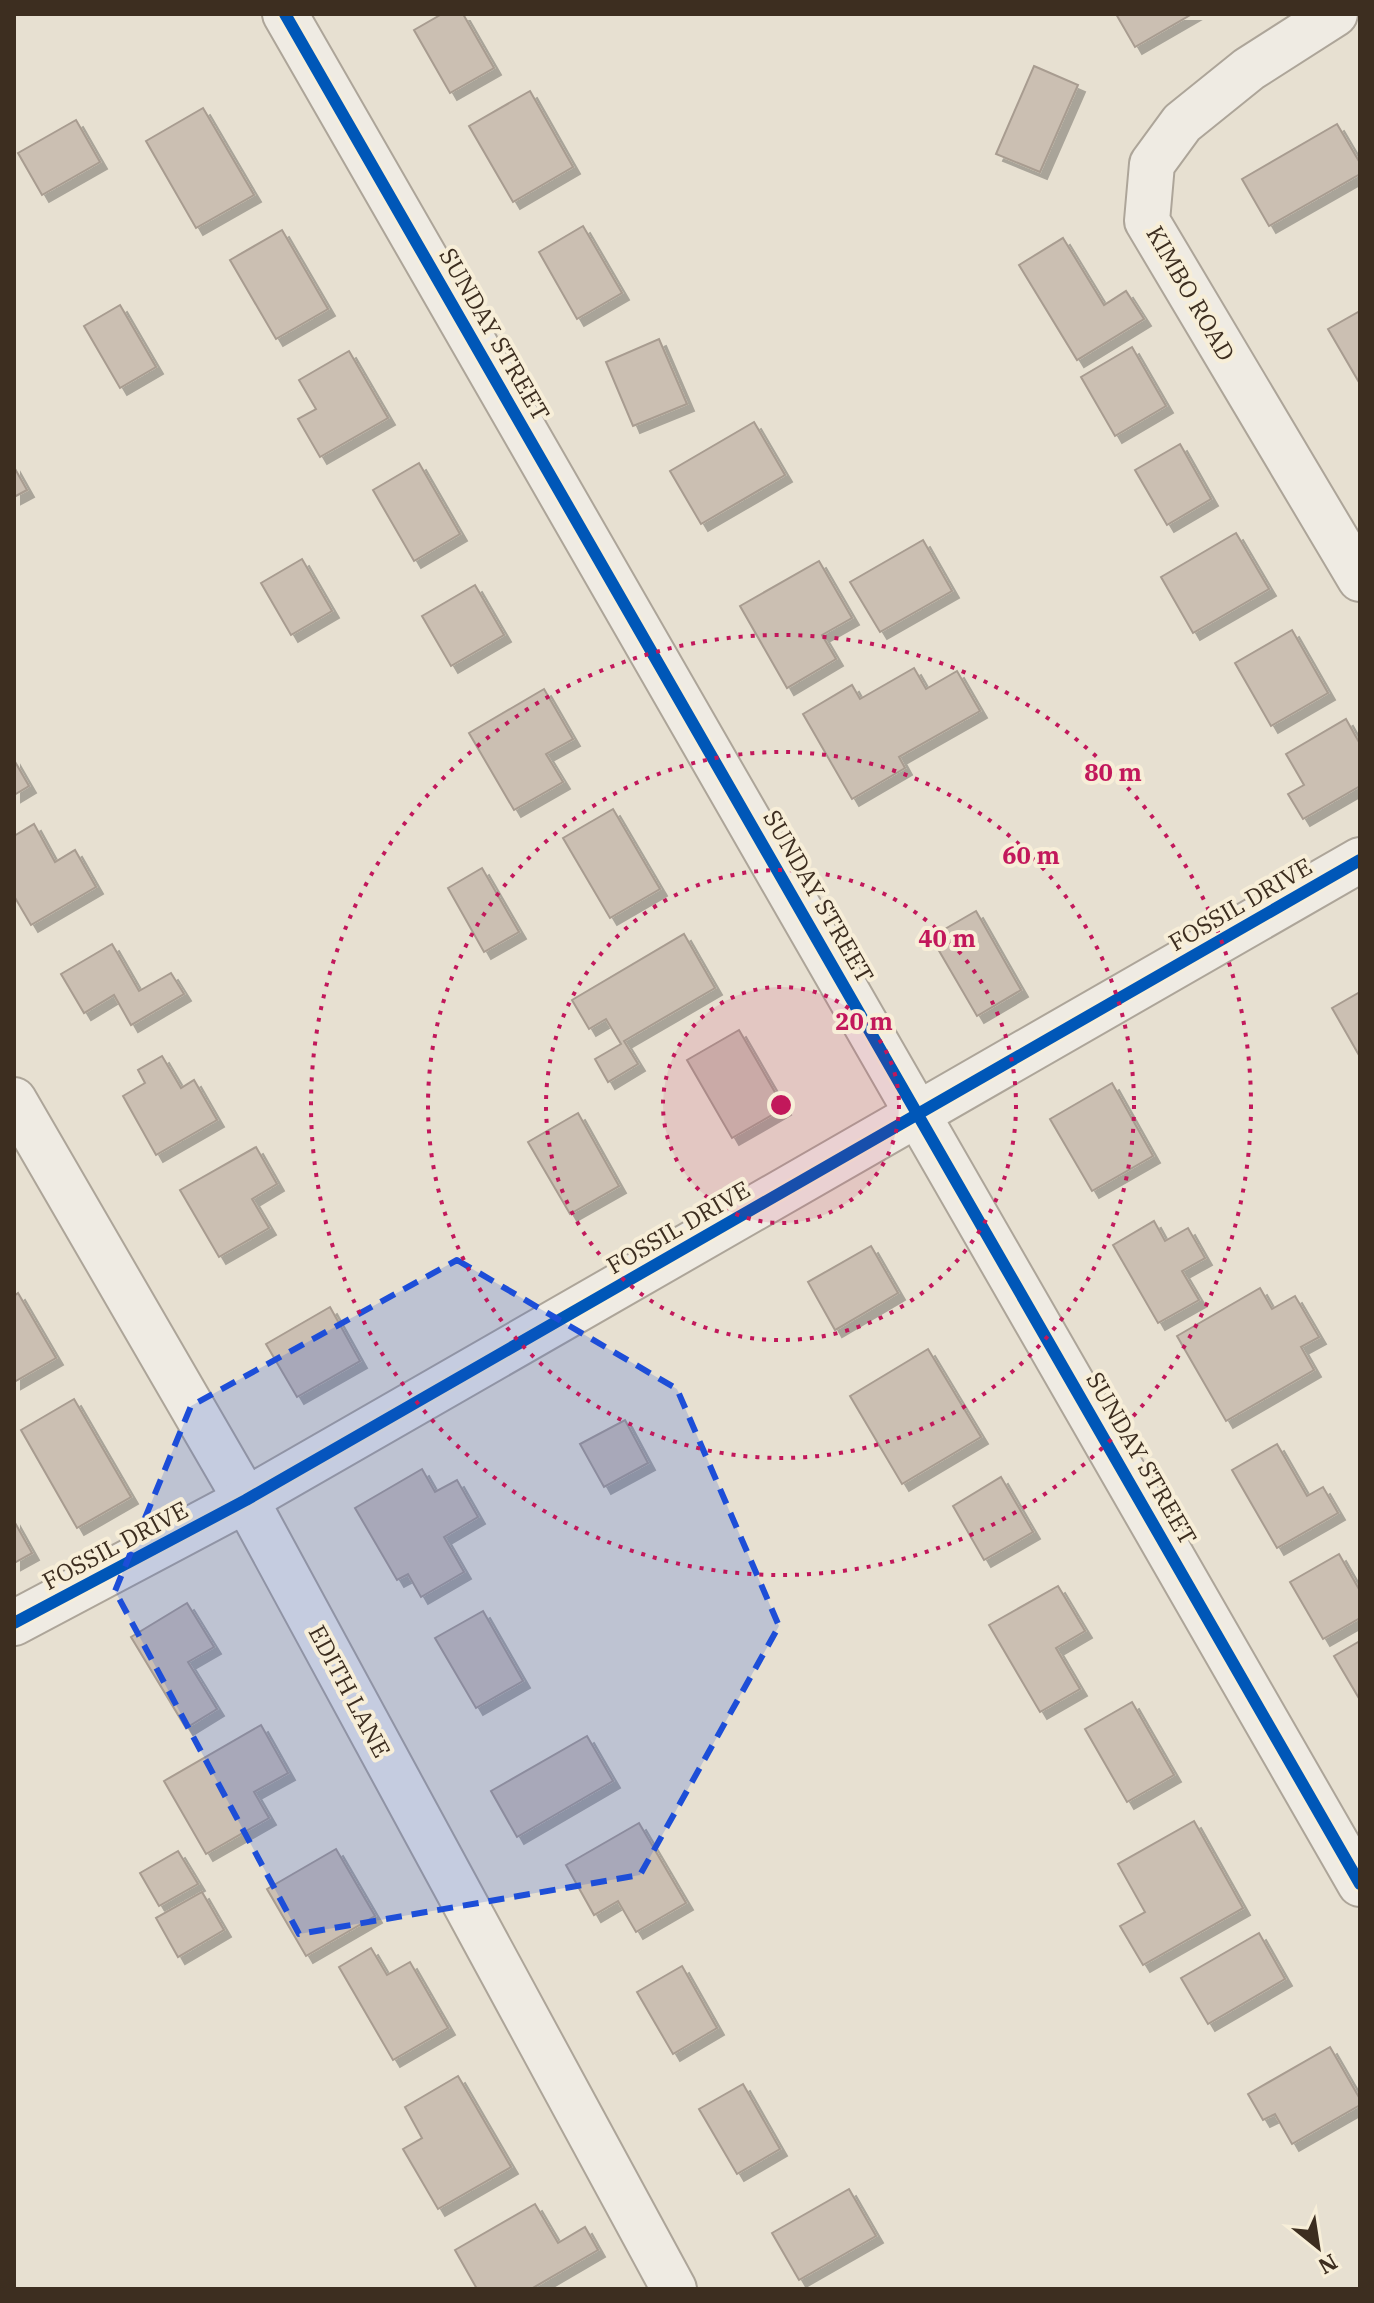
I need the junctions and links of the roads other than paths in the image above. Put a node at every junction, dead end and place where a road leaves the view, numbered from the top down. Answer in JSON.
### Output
{"nodes":[{"id":1,"x":285,"y":14,"type":"edge"},
{"id":2,"x":1335,"y":14,"type":"edge"},
{"id":3,"x":1360,"y":579,"type":"edge"},
{"id":4,"x":1360,"y":860,"type":"edge"},
{"id":5,"x":14,"y":1100,"type":"edge"},
{"id":6,"x":919,"y":1114,"type":"junction"},
{"id":7,"x":246,"y":1500,"type":"junction"},
{"id":8,"x":14,"y":1623,"type":"edge"},
{"id":9,"x":1354,"y":1859,"type":"edge"},
{"id":10,"x":674,"y":2289,"type":"edge"}],
"edges":[{"from":1,"to":6,"type":"street","name":"SUNDAY STREET"},
{"from":2,"to":3,"type":"street","name":"KIMBO ROAD"},
{"from":4,"to":6,"type":"street","name":"FOSSIL DRIVE"},
{"from":5,"to":7,"type":"street","name":"EDITH LANE"},
{"from":6,"to":7,"type":"street","name":"FOSSIL DRIVE"},
{"from":6,"to":9,"type":"street","name":"SUNDAY STREET"},
{"from":7,"to":8,"type":"street","name":"FOSSIL DRIVE"},
{"from":7,"to":10,"type":"street","name":"EDITH LANE"}]}
